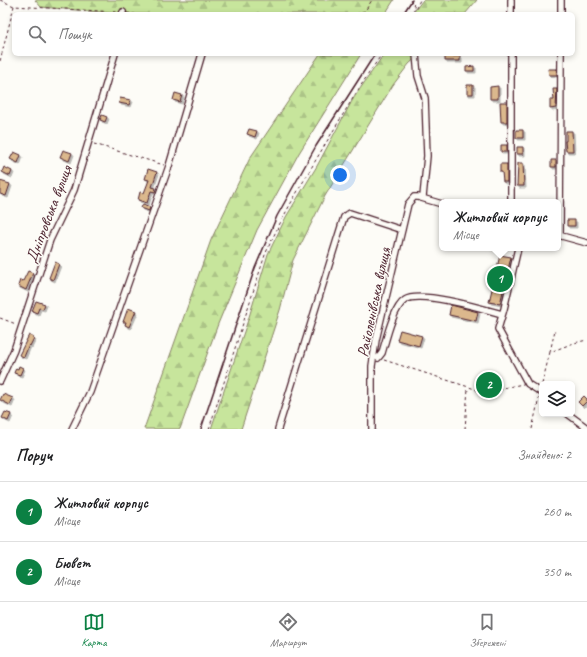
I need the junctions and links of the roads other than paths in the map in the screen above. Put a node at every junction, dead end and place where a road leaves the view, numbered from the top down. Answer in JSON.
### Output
{"nodes":[{"id":1,"x":511,"y":0,"type":"edge"},
{"id":2,"x":561,"y":0,"type":"edge"},
{"id":3,"x":511,"y":12,"type":"edge"},
{"id":4,"x":561,"y":12,"type":"edge"},
{"id":5,"x":114,"y":56,"type":"edge"},
{"id":6,"x":201,"y":56,"type":"edge"},
{"id":7,"x":416,"y":56,"type":"edge"},
{"id":8,"x":511,"y":56,"type":"edge"},
{"id":9,"x":561,"y":56,"type":"edge"},
{"id":10,"x":423,"y":197,"type":"junction"},
{"id":11,"x":511,"y":199,"type":"edge"},
{"id":12,"x":559,"y":199,"type":"edge"},
{"id":13,"x":439,"y":203,"type":"edge"},
{"id":14,"x":402,"y":230,"type":"junction"},
{"id":15,"x":561,"y":236,"type":"edge"},
{"id":16,"x":587,"y":243,"type":"edge"},
{"id":17,"x":517,"y":251,"type":"edge"},
{"id":18,"x":502,"y":314,"type":"junction"},
{"id":19,"x":376,"y":357,"type":"junction"},
{"id":20,"x":0,"y":380,"type":"edge"},
{"id":21,"x":539,"y":391,"type":"edge"},
{"id":22,"x":572,"y":417,"type":"edge"},
{"id":23,"x":587,"y":428,"type":"edge"},
{"id":24,"x":72,"y":429,"type":"edge"},
{"id":25,"x":278,"y":429,"type":"edge"},
{"id":26,"x":372,"y":429,"type":"edge"}],
"edges":[{"from":1,"to":3,"type":"street"},
{"from":2,"to":4,"type":"street"},
{"from":5,"to":20,"type":"street","name":"Дніпровська вулиця"},
{"from":6,"to":24,"type":"street"},
{"from":7,"to":10,"type":"street"},
{"from":8,"to":11,"type":"street"},
{"from":9,"to":12,"type":"street"},
{"from":10,"to":13,"type":"street"},
{"from":10,"to":14,"type":"street","name":"Райоленівська вулиця"},
{"from":14,"to":19,"type":"street","name":"Райоленівська вулиця"},
{"from":14,"to":25,"type":"street"},
{"from":15,"to":16,"type":"street"},
{"from":17,"to":18,"type":"street"},
{"from":18,"to":19,"type":"street"},
{"from":18,"to":21,"type":"street"},
{"from":19,"to":26,"type":"street","name":"Райоленівська вулиця"},
{"from":22,"to":23,"type":"street"}]}
